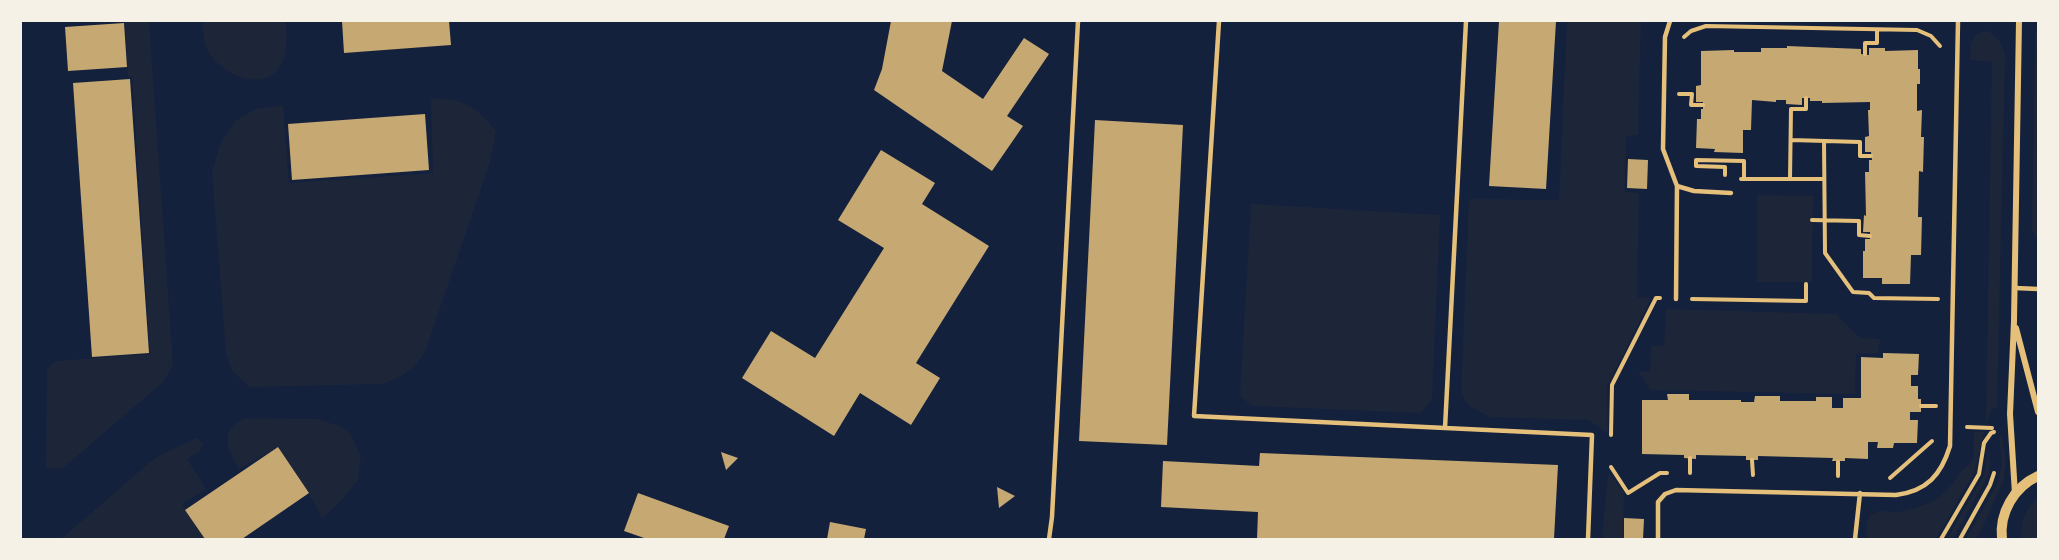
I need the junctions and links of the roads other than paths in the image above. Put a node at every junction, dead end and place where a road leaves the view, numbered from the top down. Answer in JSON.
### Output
{"nodes":[{"id":1,"x":1078,"y":21,"type":"edge"},
{"id":2,"x":1219,"y":21,"type":"edge"},
{"id":3,"x":1466,"y":21,"type":"edge"},
{"id":4,"x":1670,"y":21,"type":"edge"},
{"id":5,"x":1958,"y":21,"type":"edge"},
{"id":6,"x":2019,"y":21,"type":"edge"},
{"id":7,"x":1677,"y":186,"type":"junction"},
{"id":8,"x":1731,"y":193,"type":"dead end"},
{"id":9,"x":2015,"y":288,"type":"junction"},
{"id":10,"x":2038,"y":289,"type":"edge"},
{"id":11,"x":1676,"y":299,"type":"road end"},
{"id":12,"x":2014,"y":321,"type":"junction"},
{"id":13,"x":2038,"y":412,"type":"edge"},
{"id":14,"x":1445,"y":428,"type":"junction"},
{"id":15,"x":2038,"y":476,"type":"edge"},
{"id":16,"x":1860,"y":493,"type":"junction"},
{"id":17,"x":2014,"y":494,"type":"junction"},
{"id":18,"x":2000,"y":537,"type":"edge"},
{"id":19,"x":1049,"y":539,"type":"edge"},
{"id":20,"x":1588,"y":539,"type":"edge"},
{"id":21,"x":1658,"y":539,"type":"edge"},
{"id":22,"x":1855,"y":539,"type":"edge"}],
"edges":[{"from":1,"to":19,"type":"lane"},
{"from":2,"to":14,"type":"lane"},
{"from":3,"to":14,"type":"lane"},
{"from":4,"to":7,"type":"lane"},
{"from":5,"to":16,"type":"lane"},
{"from":6,"to":9,"type":"street"},
{"from":7,"to":8,"type":"lane"},
{"from":7,"to":11,"type":"lane"},
{"from":9,"to":10,"type":"lane"},
{"from":9,"to":12,"type":"street"},
{"from":12,"to":13,"type":"street"},
{"from":12,"to":17,"type":"street"},
{"from":14,"to":20,"type":"lane"},
{"from":15,"to":17,"type":"street"},
{"from":16,"to":21,"type":"lane"},
{"from":16,"to":22,"type":"lane"},
{"from":17,"to":18,"type":"street"}]}
